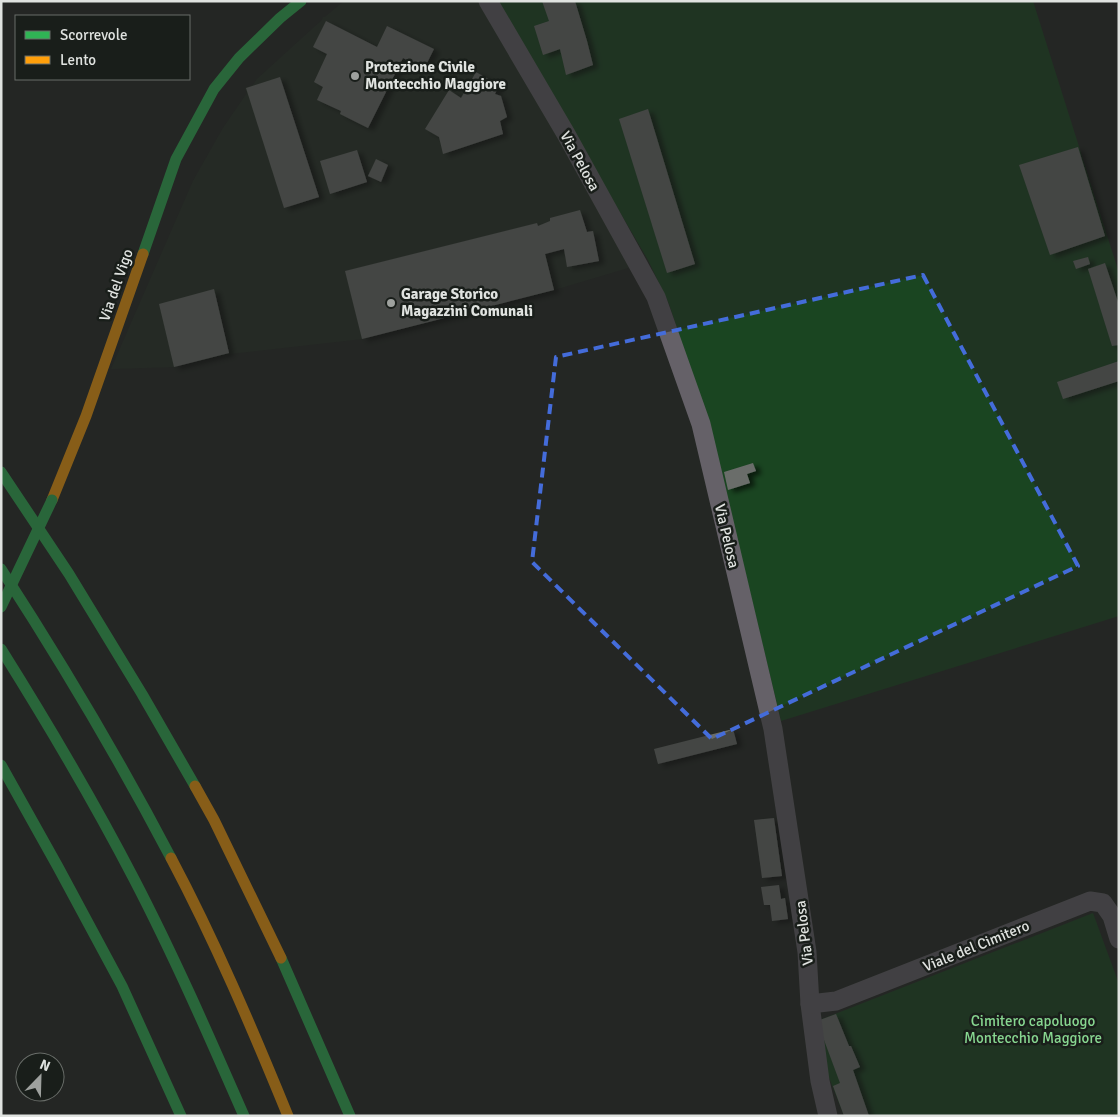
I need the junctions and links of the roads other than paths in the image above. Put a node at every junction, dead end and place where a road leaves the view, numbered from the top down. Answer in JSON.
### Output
{"nodes":[{"id":1,"x":301,"y":1,"type":"edge"},
{"id":2,"x":488,"y":1,"type":"edge"},
{"id":3,"x":1,"y":472,"type":"edge"},
{"id":4,"x":1,"y":569,"type":"edge"},
{"id":5,"x":1,"y":607,"type":"edge"},
{"id":6,"x":1,"y":649,"type":"edge"},
{"id":7,"x":1,"y":765,"type":"edge"},
{"id":8,"x":1119,"y":939,"type":"edge"},
{"id":9,"x":810,"y":1004,"type":"junction"},
{"id":10,"x":181,"y":1116,"type":"edge"},
{"id":11,"x":244,"y":1116,"type":"edge"},
{"id":12,"x":288,"y":1116,"type":"edge"},
{"id":13,"x":350,"y":1116,"type":"edge"},
{"id":14,"x":828,"y":1116,"type":"edge"}],
"edges":[{"from":1,"to":5,"type":"main road","name":"Via del Vigo","bridge":true},
{"from":2,"to":9,"type":"street","name":"Via Pelosa"},
{"from":3,"to":13,"type":"main road"},
{"from":4,"to":12,"type":"main road"},
{"from":6,"to":11,"type":"main road"},
{"from":7,"to":10,"type":"main road"},
{"from":8,"to":9,"type":"street","name":"Viale del Cimitero"},
{"from":9,"to":14,"type":"street","name":"Via Pelosa"}]}
